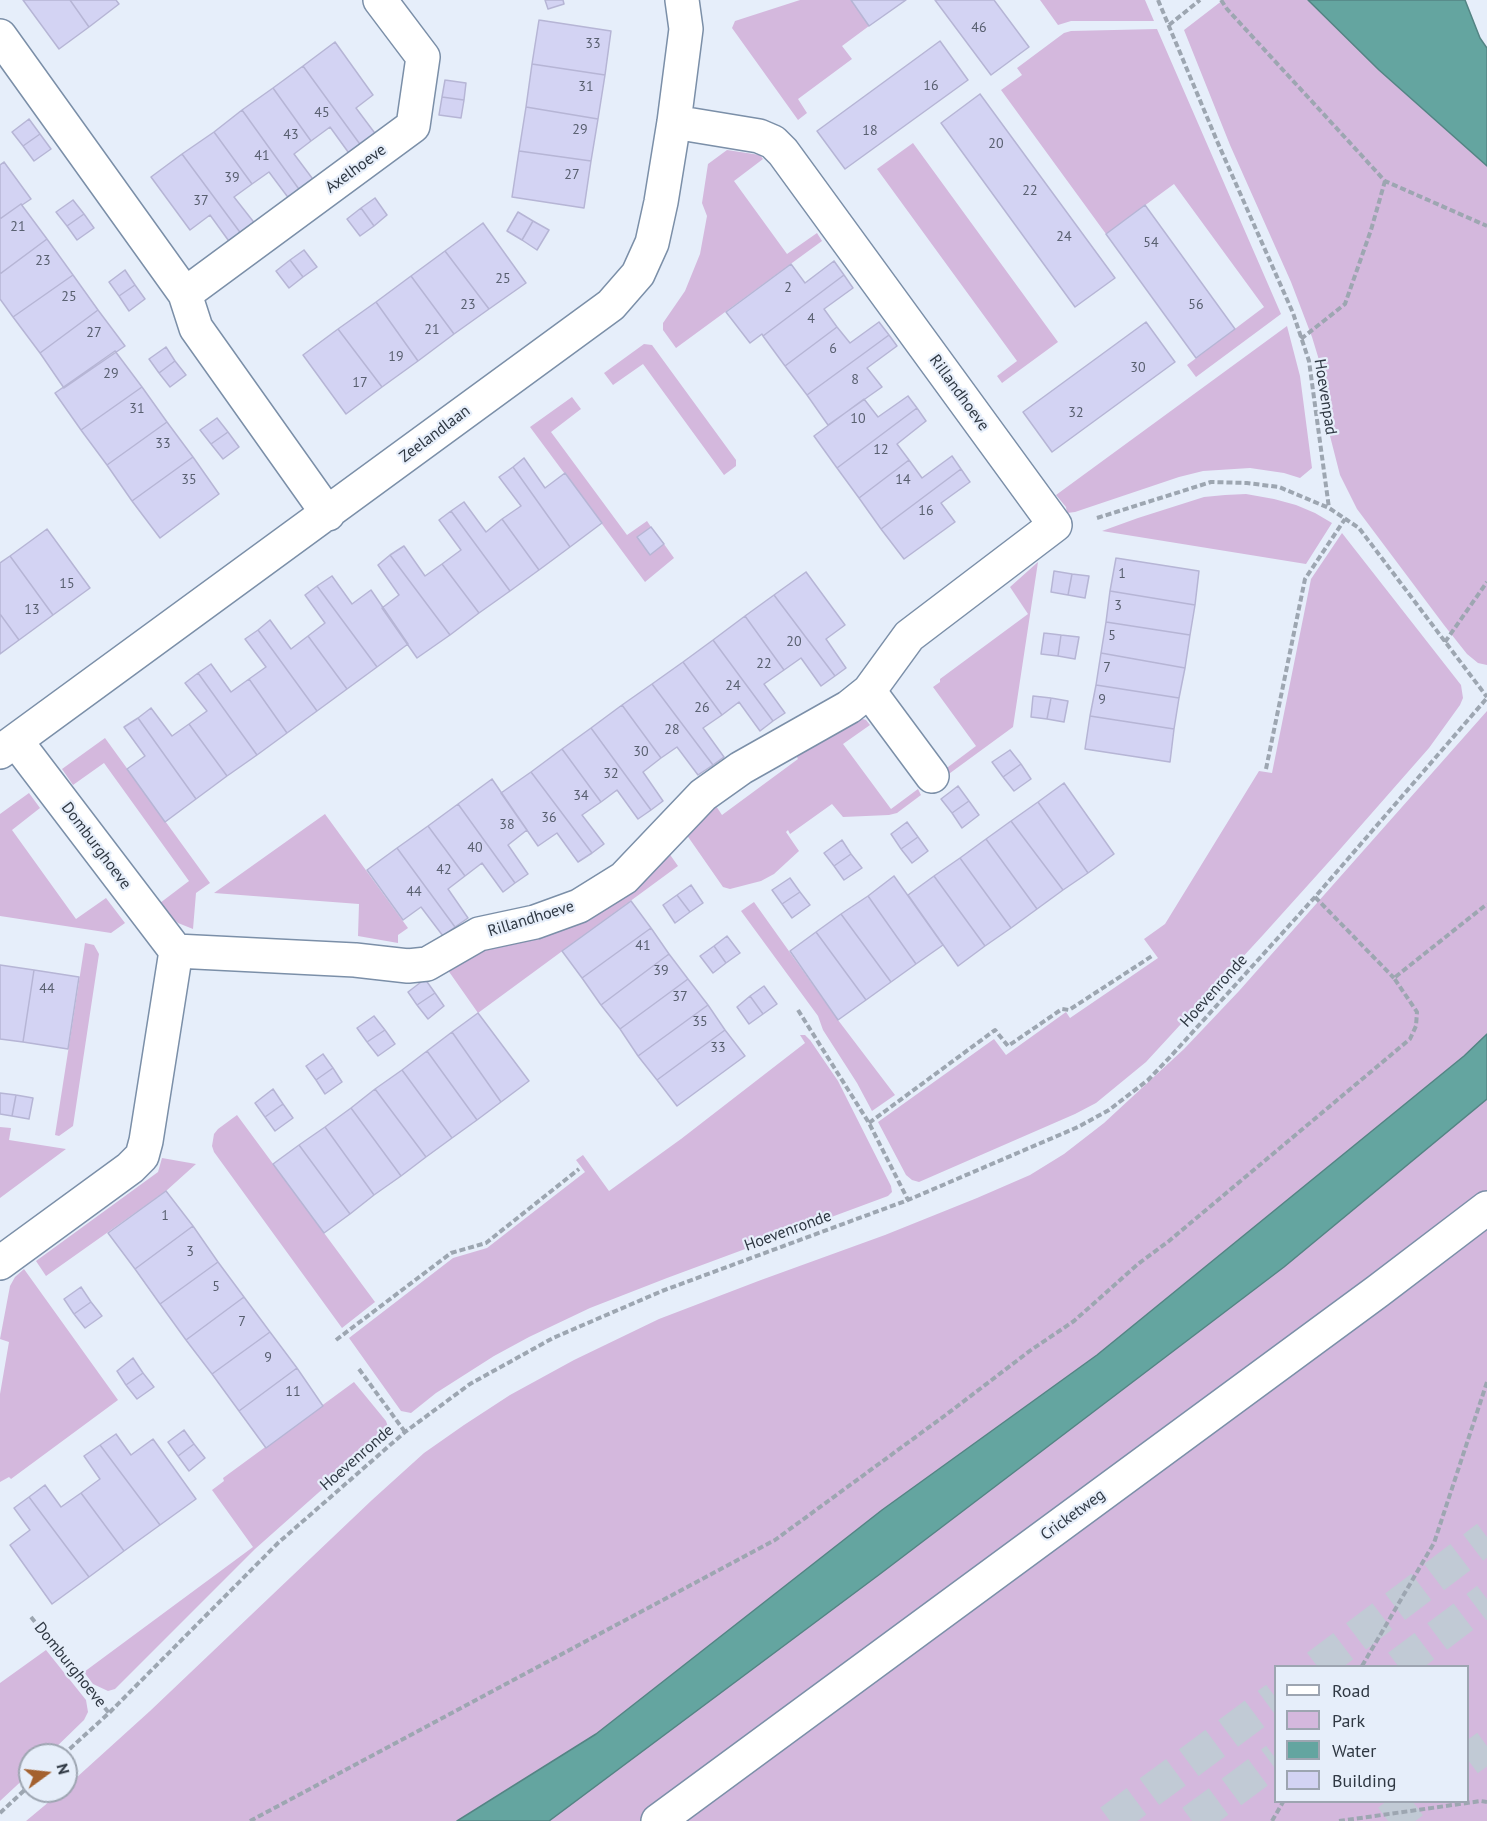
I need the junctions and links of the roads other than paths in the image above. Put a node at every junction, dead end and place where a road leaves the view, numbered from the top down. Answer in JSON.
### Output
{"nodes":[{"id":1,"x":381,"y":0,"type":"edge"},
{"id":2,"x":682,"y":0,"type":"edge"},
{"id":3,"x":0,"y":36,"type":"edge"},
{"id":4,"x":674,"y":122,"type":"junction"},
{"id":5,"x":185,"y":294,"type":"junction"},
{"id":6,"x":328,"y":514,"type":"junction"},
{"id":7,"x":869,"y":691,"type":"junction"},
{"id":8,"x":8,"y":747,"type":"edge"},
{"id":9,"x":932,"y":776,"type":"dead end"},
{"id":10,"x":176,"y":951,"type":"junction"},
{"id":11,"x":1487,"y":1208,"type":"edge"},
{"id":12,"x":0,"y":1263,"type":"edge"},
{"id":13,"x":658,"y":1821,"type":"edge"}],
"edges":[{"from":1,"to":5,"type":"street","name":"Axelhoeve"},
{"from":2,"to":4,"type":"street","name":"Zeelandlaan"},
{"from":3,"to":5,"type":"street"},
{"from":4,"to":6,"type":"street","name":"Zeelandlaan"},
{"from":4,"to":7,"type":"street","name":"Rillandhoeve"},
{"from":5,"to":6,"type":"street"},
{"from":6,"to":8,"type":"street","name":"Zeelandlaan"},
{"from":7,"to":9,"type":"street"},
{"from":7,"to":10,"type":"street","name":"Rillandhoeve"},
{"from":8,"to":10,"type":"street","name":"Domburghoeve"},
{"from":10,"to":12,"type":"street"},
{"from":11,"to":13,"type":"street","name":"Cricketweg"}]}
